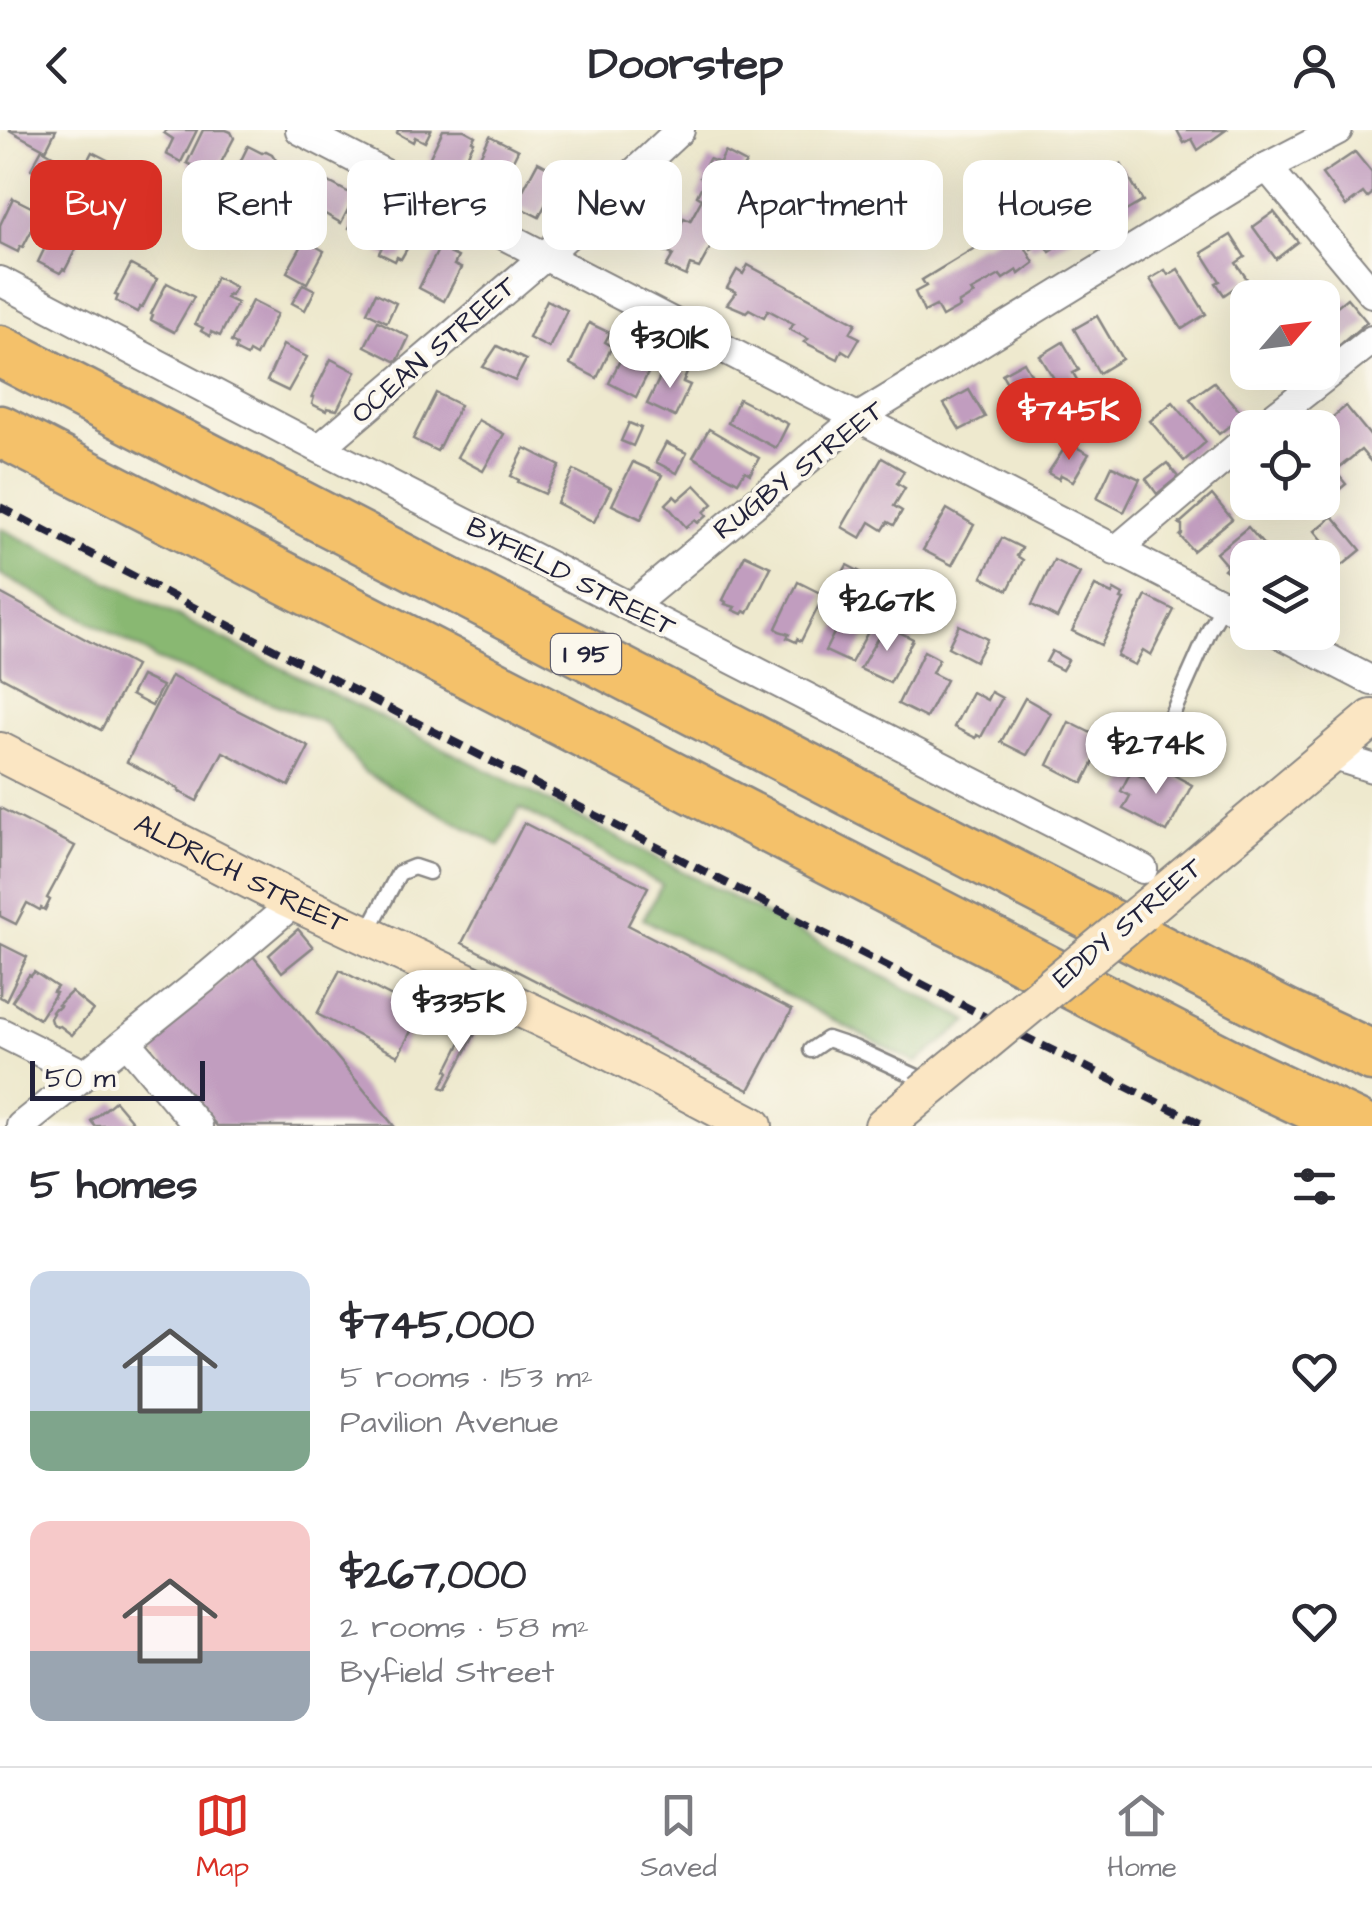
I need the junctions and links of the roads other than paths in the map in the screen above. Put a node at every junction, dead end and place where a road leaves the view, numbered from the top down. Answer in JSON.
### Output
{"nodes":[{"id":1,"x":300,"y":130,"type":"edge"},
{"id":2,"x":680,"y":130,"type":"edge"},
{"id":3,"x":1338,"y":130,"type":"edge"},
{"id":4,"x":1267,"y":167,"type":"junction"},
{"id":5,"x":544,"y":257,"type":"junction"},
{"id":6,"x":0,"y":281,"type":"edge"},
{"id":7,"x":1372,"y":292,"type":"edge"},
{"id":8,"x":1372,"y":340,"type":"edge"},
{"id":9,"x":0,"y":352,"type":"edge"},
{"id":10,"x":1283,"y":410,"type":"edge"},
{"id":11,"x":858,"y":417,"type":"junction"},
{"id":12,"x":0,"y":431,"type":"edge"},
{"id":13,"x":320,"y":448,"type":"junction"},
{"id":14,"x":1230,"y":453,"type":"edge"},
{"id":15,"x":1114,"y":551,"type":"junction"},
{"id":16,"x":630,"y":607,"type":"junction"},
{"id":17,"x":1230,"y":608,"type":"edge"},
{"id":18,"x":1230,"y":615,"type":"edge"},
{"id":19,"x":1312,"y":650,"type":"edge"},
{"id":20,"x":1372,"y":681,"type":"edge"},
{"id":21,"x":1372,"y":720,"type":"edge"},
{"id":22,"x":1158,"y":746,"type":"dead end"},
{"id":23,"x":0,"y":752,"type":"edge"},
{"id":24,"x":1331,"y":755,"type":"junction"},
{"id":25,"x":1372,"y":768,"type":"edge"},
{"id":26,"x":1143,"y":869,"type":"dead end"},
{"id":27,"x":429,"y":872,"type":"dead end"},
{"id":28,"x":296,"y":901,"type":"junction"},
{"id":29,"x":366,"y":934,"type":"junction"},
{"id":30,"x":1172,"y":957,"type":"junction"},
{"id":31,"x":1108,"y":1002,"type":"junction"},
{"id":32,"x":1372,"y":1024,"type":"edge"},
{"id":33,"x":0,"y":1032,"type":"edge"},
{"id":34,"x":127,"y":1042,"type":"junction"},
{"id":35,"x":811,"y":1050,"type":"dead end"},
{"id":36,"x":1372,"y":1056,"type":"edge"},
{"id":37,"x":84,"y":1074,"type":"junction"},
{"id":38,"x":928,"y":1088,"type":"junction"},
{"id":39,"x":21,"y":1126,"type":"edge"},
{"id":40,"x":198,"y":1126,"type":"edge"},
{"id":41,"x":753,"y":1126,"type":"edge"},
{"id":42,"x":884,"y":1126,"type":"edge"},
{"id":43,"x":1278,"y":1126,"type":"edge"},
{"id":44,"x":1357,"y":1126,"type":"edge"}],
"edges":[{"from":1,"to":5,"type":"street"},
{"from":2,"to":5,"type":"street","name":"OCEAN STREET"},
{"from":3,"to":4,"type":"street","name":"RUGBY STREET"},
{"from":4,"to":7,"type":"street"},
{"from":4,"to":11,"type":"street","name":"RUGBY STREET"},
{"from":5,"to":11,"type":"street"},
{"from":5,"to":13,"type":"street","name":"OCEAN STREET"},
{"from":6,"to":13,"type":"street","name":"BYFIELD STREET"},
{"from":8,"to":10,"type":"street"},
{"from":9,"to":30,"type":"highway","number":"I 95"},
{"from":11,"to":15,"type":"street"},
{"from":11,"to":16,"type":"street","name":"RUGBY STREET"},
{"from":12,"to":31,"type":"highway","number":"I 95"},
{"from":13,"to":16,"type":"street","name":"BYFIELD STREET"},
{"from":14,"to":15,"type":"street"},
{"from":15,"to":17,"type":"street"},
{"from":16,"to":26,"type":"street","name":"BYFIELD STREET"},
{"from":18,"to":22,"type":"lane"},
{"from":19,"to":20,"type":"street"},
{"from":21,"to":24,"type":"street","name":"EDDY STREET"},
{"from":23,"to":28,"type":"street","name":"ALDRICH STREET"},
{"from":24,"to":25,"type":"street"},
{"from":24,"to":38,"type":"street","name":"EDDY STREET","bridge":true},
{"from":27,"to":29,"type":"lane"},
{"from":28,"to":29,"type":"street","name":"ALDRICH STREET"},
{"from":28,"to":34,"type":"street"},
{"from":29,"to":41,"type":"street","name":"ALDRICH STREET"},
{"from":30,"to":32,"type":"highway"},
{"from":30,"to":36,"type":"highway","number":"I 95"},
{"from":31,"to":43,"type":"highway"},
{"from":31,"to":44,"type":"highway","number":"I 95"},
{"from":33,"to":37,"type":"street"},
{"from":34,"to":37,"type":"street"},
{"from":34,"to":40,"type":"street"},
{"from":35,"to":38,"type":"lane"},
{"from":37,"to":39,"type":"street"},
{"from":38,"to":42,"type":"street","name":"EDDY STREET"}]}
